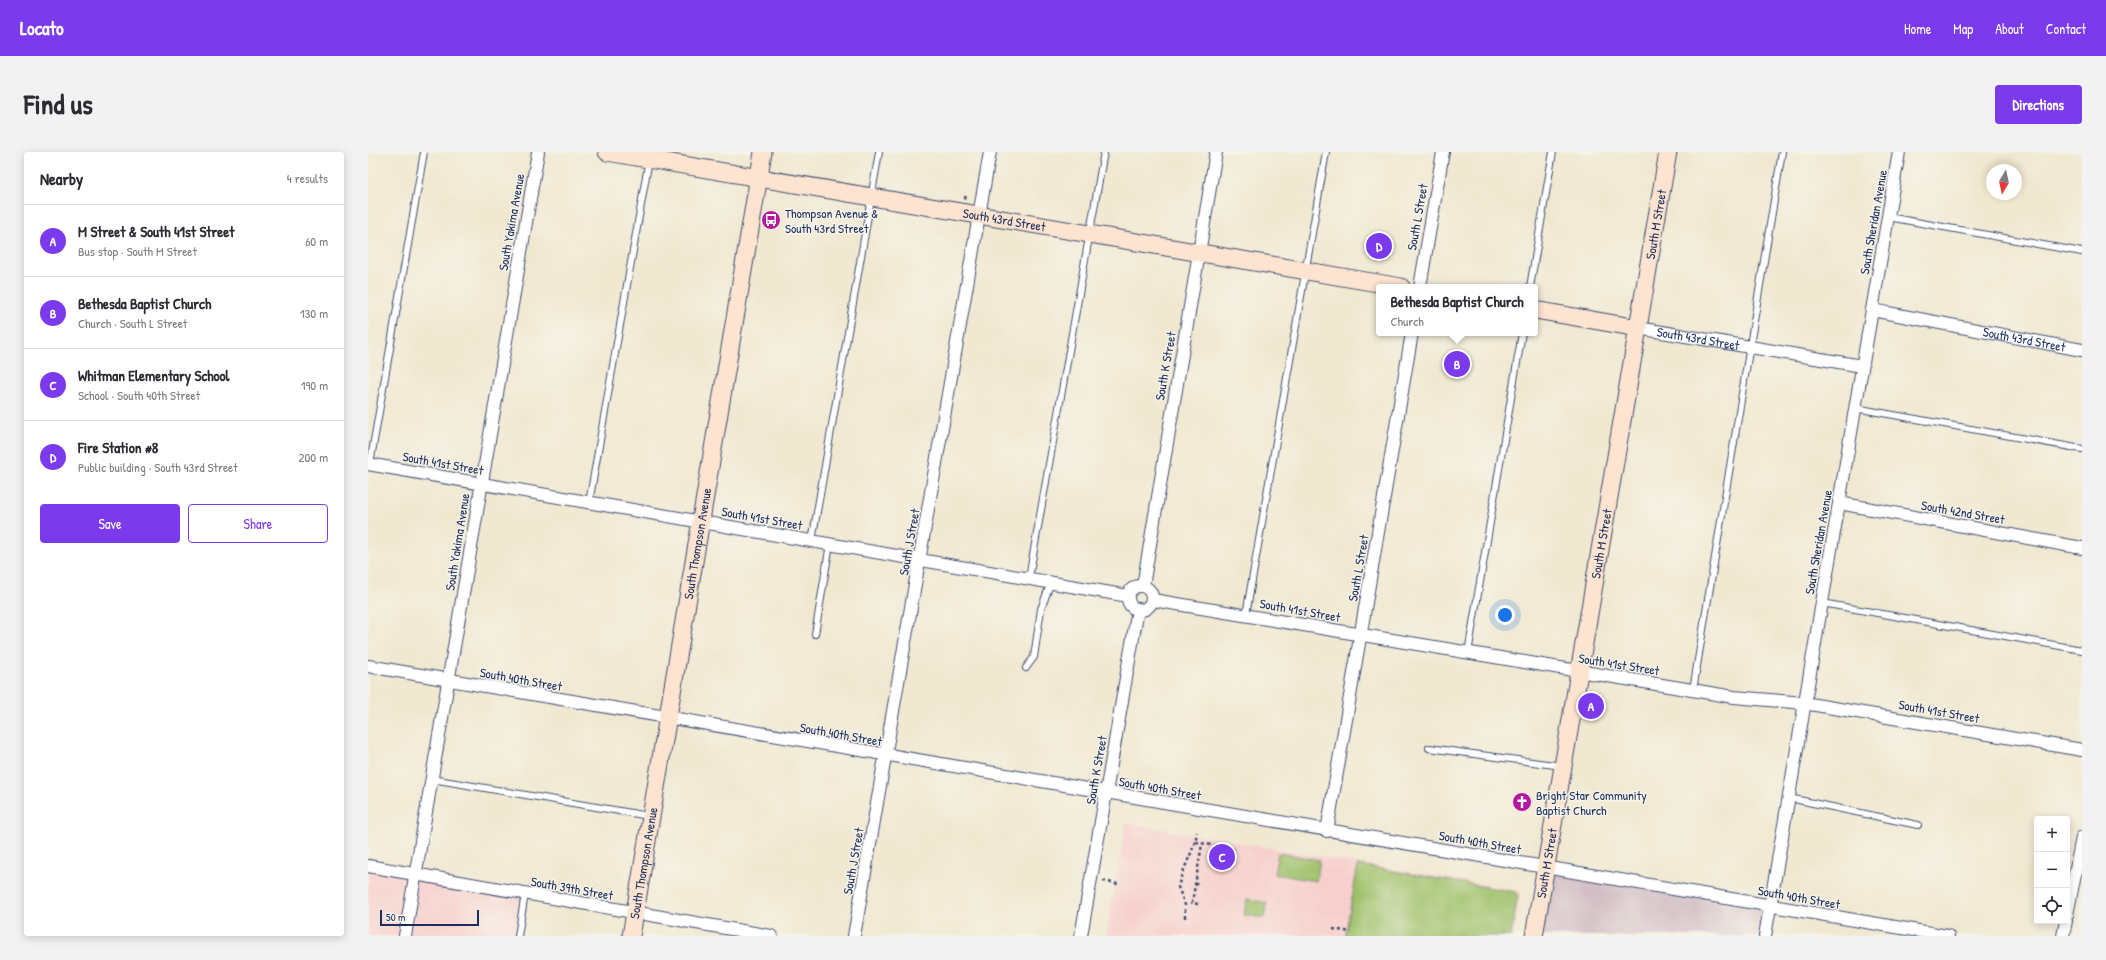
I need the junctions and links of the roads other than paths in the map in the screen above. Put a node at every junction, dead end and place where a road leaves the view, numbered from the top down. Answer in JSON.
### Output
{"nodes":[{"id":1,"x":424,"y":152,"type":"edge"},
{"id":2,"x":538,"y":152,"type":"edge"},
{"id":3,"x":607,"y":152,"type":"edge"},
{"id":4,"x":763,"y":152,"type":"edge"},
{"id":5,"x":879,"y":152,"type":"edge"},
{"id":6,"x":990,"y":152,"type":"edge"},
{"id":7,"x":1104,"y":152,"type":"edge"},
{"id":8,"x":1216,"y":152,"type":"edge"},
{"id":9,"x":1326,"y":152,"type":"edge"},
{"id":10,"x":1443,"y":152,"type":"edge"},
{"id":11,"x":1553,"y":152,"type":"edge"},
{"id":12,"x":1668,"y":152,"type":"edge"},
{"id":13,"x":1782,"y":152,"type":"edge"},
{"id":14,"x":1900,"y":152,"type":"edge"},
{"id":15,"x":649,"y":155,"type":"edge"},
{"id":16,"x":759,"y":177,"type":"junction"},
{"id":17,"x":872,"y":196,"type":"junction"},
{"id":18,"x":979,"y":215,"type":"junction"},
{"id":19,"x":1888,"y":217,"type":"junction"},
{"id":20,"x":1089,"y":234,"type":"junction"},
{"id":21,"x":1198,"y":252,"type":"junction"},
{"id":22,"x":2082,"y":252,"type":"edge"},
{"id":23,"x":1306,"y":271,"type":"junction"},
{"id":24,"x":1383,"y":284,"type":"edge"},
{"id":25,"x":1421,"y":284,"type":"edge"},
{"id":26,"x":1531,"y":284,"type":"edge"},
{"id":27,"x":1872,"y":310,"type":"junction"},
{"id":28,"x":1538,"y":311,"type":"edge"},
{"id":29,"x":1638,"y":328,"type":"junction"},
{"id":30,"x":1411,"y":336,"type":"edge"},
{"id":31,"x":1521,"y":336,"type":"edge"},
{"id":32,"x":1750,"y":347,"type":"junction"},
{"id":33,"x":2082,"y":350,"type":"edge"},
{"id":34,"x":1862,"y":366,"type":"junction"},
{"id":35,"x":1855,"y":408,"type":"junction"},
{"id":36,"x":2082,"y":449,"type":"edge"},
{"id":37,"x":369,"y":464,"type":"edge"},
{"id":38,"x":481,"y":484,"type":"junction"},
{"id":39,"x":590,"y":502,"type":"junction"},
{"id":40,"x":1839,"y":503,"type":"junction"},
{"id":41,"x":702,"y":522,"type":"junction"},
{"id":42,"x":812,"y":541,"type":"junction"},
{"id":43,"x":830,"y":544,"type":"junction"},
{"id":44,"x":2082,"y":548,"type":"edge"},
{"id":45,"x":920,"y":559,"type":"junction"},
{"id":46,"x":1029,"y":578,"type":"junction"},
{"id":47,"x":1051,"y":582,"type":"junction"},
{"id":48,"x":1143,"y":586,"type":"junction"},
{"id":49,"x":1128,"y":596,"type":"junction"},
{"id":50,"x":1152,"y":600,"type":"junction"},
{"id":51,"x":1822,"y":603,"type":"junction"},
{"id":52,"x":1138,"y":609,"type":"junction"},
{"id":53,"x":1246,"y":615,"type":"junction"},
{"id":54,"x":815,"y":634,"type":"dead end"},
{"id":55,"x":1360,"y":635,"type":"junction"},
{"id":56,"x":2082,"y":650,"type":"edge"},
{"id":57,"x":1468,"y":653,"type":"junction"},
{"id":58,"x":368,"y":666,"type":"edge"},
{"id":59,"x":1026,"y":668,"type":"dead end"},
{"id":60,"x":1580,"y":671,"type":"junction"},
{"id":61,"x":448,"y":681,"type":"junction"},
{"id":62,"x":1693,"y":690,"type":"junction"},
{"id":63,"x":1804,"y":702,"type":"junction"},
{"id":64,"x":667,"y":718,"type":"junction"},
{"id":65,"x":1429,"y":748,"type":"dead end"},
{"id":66,"x":2082,"y":750,"type":"edge"},
{"id":67,"x":886,"y":755,"type":"junction"},
{"id":68,"x":1564,"y":767,"type":"junction"},
{"id":69,"x":432,"y":780,"type":"junction"},
{"id":70,"x":1106,"y":793,"type":"junction"},
{"id":71,"x":1789,"y":798,"type":"junction"},
{"id":72,"x":651,"y":817,"type":"junction"},
{"id":73,"x":1918,"y":825,"type":"dead end"},
{"id":74,"x":1327,"y":830,"type":"junction"},
{"id":75,"x":2082,"y":837,"type":"edge"},
{"id":76,"x":368,"y":866,"type":"edge"},
{"id":77,"x":1547,"y":868,"type":"junction"},
{"id":78,"x":415,"y":875,"type":"junction"},
{"id":79,"x":525,"y":894,"type":"junction"},
{"id":80,"x":2070,"y":899,"type":"edge"},
{"id":81,"x":1771,"y":906,"type":"junction"},
{"id":82,"x":635,"y":913,"type":"junction"},
{"id":83,"x":2065,"y":924,"type":"edge"},
{"id":84,"x":744,"y":934,"type":"edge"},
{"id":85,"x":405,"y":936,"type":"edge"},
{"id":86,"x":518,"y":936,"type":"edge"},
{"id":87,"x":631,"y":936,"type":"edge"},
{"id":88,"x":771,"y":936,"type":"edge"},
{"id":89,"x":854,"y":936,"type":"edge"},
{"id":90,"x":1081,"y":936,"type":"edge"},
{"id":91,"x":1534,"y":936,"type":"edge"},
{"id":92,"x":1765,"y":936,"type":"edge"},
{"id":93,"x":1948,"y":936,"type":"edge"},
{"id":94,"x":2063,"y":936,"type":"edge"}],
"edges":[{"from":1,"to":37,"type":"lane"},
{"from":2,"to":38,"type":"street","name":"South Yakima Avenue"},
{"from":3,"to":15,"type":"street","name":"South 43rd Street"},
{"from":4,"to":16,"type":"street","name":"South Thompson Avenue"},
{"from":5,"to":17,"type":"lane"},
{"from":6,"to":18,"type":"street","name":"South J Street"},
{"from":7,"to":20,"type":"lane"},
{"from":8,"to":21,"type":"street","name":"South K Street"},
{"from":9,"to":23,"type":"lane"},
{"from":10,"to":25,"type":"street","name":"South L Street"},
{"from":11,"to":26,"type":"lane"},
{"from":12,"to":29,"type":"street","name":"South M Street"},
{"from":13,"to":32,"type":"lane"},
{"from":14,"to":19,"type":"street","name":"South Sheridan Avenue"},
{"from":15,"to":16,"type":"street","name":"South 43rd Street"},
{"from":15,"to":39,"type":"lane"},
{"from":16,"to":17,"type":"street","name":"South 43rd Street"},
{"from":16,"to":41,"type":"street","name":"South Thompson Avenue"},
{"from":17,"to":18,"type":"street","name":"South 43rd Street"},
{"from":17,"to":42,"type":"lane"},
{"from":18,"to":20,"type":"street","name":"South 43rd Street"},
{"from":18,"to":45,"type":"street","name":"South J Street"},
{"from":19,"to":22,"type":"lane"},
{"from":19,"to":27,"type":"street","name":"South Sheridan Avenue"},
{"from":20,"to":21,"type":"street","name":"South 43rd Street"},
{"from":20,"to":46,"type":"lane"},
{"from":21,"to":23,"type":"street","name":"South 43rd Street"},
{"from":21,"to":48,"type":"street","name":"South K Street"},
{"from":23,"to":24,"type":"street","name":"South 43rd Street"},
{"from":23,"to":53,"type":"lane"},
{"from":27,"to":33,"type":"street","name":"South 43rd Street"},
{"from":27,"to":34,"type":"street","name":"South Sheridan Avenue"},
{"from":28,"to":29,"type":"street","name":"South 43rd Street"},
{"from":29,"to":32,"type":"street","name":"South 43rd Street"},
{"from":29,"to":60,"type":"street","name":"South M Street"},
{"from":30,"to":55,"type":"street","name":"South L Street"},
{"from":31,"to":57,"type":"lane"},
{"from":32,"to":34,"type":"street","name":"South 43rd Street"},
{"from":32,"to":62,"type":"lane"},
{"from":34,"to":35,"type":"street","name":"South Sheridan Avenue"},
{"from":35,"to":36,"type":"lane"},
{"from":35,"to":40,"type":"street","name":"South Sheridan Avenue"},
{"from":37,"to":38,"type":"street","name":"South 41st Street"},
{"from":38,"to":39,"type":"street","name":"South 41st Street"},
{"from":38,"to":61,"type":"street","name":"South Yakima Avenue"},
{"from":39,"to":41,"type":"street","name":"South 41st Street"},
{"from":40,"to":44,"type":"street","name":"South 42nd Street"},
{"from":40,"to":51,"type":"street","name":"South Sheridan Avenue"},
{"from":41,"to":42,"type":"street","name":"South 41st Street"},
{"from":41,"to":64,"type":"street","name":"South Thompson Avenue"},
{"from":42,"to":43,"type":"street","name":"South 41st Street"},
{"from":43,"to":45,"type":"street","name":"South 41st Street"},
{"from":43,"to":54,"type":"lane"},
{"from":45,"to":46,"type":"street","name":"South 41st Street"},
{"from":45,"to":67,"type":"street","name":"South J Street"},
{"from":46,"to":47,"type":"street","name":"South 41st Street"},
{"from":47,"to":49,"type":"street","name":"South 41st Street"},
{"from":47,"to":59,"type":"lane"},
{"from":48,"to":49,"type":"street"},
{"from":48,"to":50,"type":"street"},
{"from":49,"to":52,"type":"street"},
{"from":50,"to":52,"type":"street"},
{"from":50,"to":53,"type":"street","name":"South 41st Street"},
{"from":51,"to":56,"type":"lane"},
{"from":51,"to":63,"type":"street","name":"South Sheridan Avenue"},
{"from":52,"to":70,"type":"street","name":"South K Street"},
{"from":53,"to":55,"type":"street","name":"South 41st Street"},
{"from":55,"to":57,"type":"street","name":"South 41st Street"},
{"from":55,"to":74,"type":"street","name":"South L Street"},
{"from":57,"to":60,"type":"street","name":"South 41st Street"},
{"from":58,"to":61,"type":"street","name":"South 40th Street"},
{"from":60,"to":62,"type":"street","name":"South 41st Street"},
{"from":60,"to":68,"type":"street","name":"South M Street"},
{"from":61,"to":64,"type":"street","name":"South 40th Street"},
{"from":61,"to":69,"type":"street","name":"South Yakima Avenue"},
{"from":62,"to":63,"type":"street","name":"South 41st Street"},
{"from":63,"to":66,"type":"street","name":"South 41st Street"},
{"from":63,"to":71,"type":"street","name":"South Sheridan Avenue"},
{"from":64,"to":67,"type":"street","name":"South 40th Street"},
{"from":64,"to":72,"type":"street","name":"South Thompson Avenue"},
{"from":65,"to":68,"type":"lane"},
{"from":67,"to":70,"type":"street","name":"South 40th Street"},
{"from":67,"to":89,"type":"street","name":"South J Street"},
{"from":68,"to":77,"type":"street","name":"South M Street"},
{"from":69,"to":72,"type":"lane"},
{"from":69,"to":78,"type":"street","name":"South Yakima Avenue"},
{"from":70,"to":74,"type":"street","name":"South 40th Street"},
{"from":70,"to":90,"type":"street","name":"South K Street"},
{"from":71,"to":73,"type":"lane"},
{"from":71,"to":81,"type":"street","name":"South Sheridan Avenue"},
{"from":72,"to":82,"type":"street","name":"South Thompson Avenue"},
{"from":74,"to":77,"type":"street","name":"South 40th Street"},
{"from":75,"to":80,"type":"street"},
{"from":76,"to":78,"type":"street","name":"South 39th Street"},
{"from":77,"to":81,"type":"street","name":"South 40th Street"},
{"from":77,"to":91,"type":"street","name":"South M Street"},
{"from":78,"to":79,"type":"street","name":"South 39th Street"},
{"from":78,"to":85,"type":"street","name":"South Yakima Avenue"},
{"from":79,"to":82,"type":"street","name":"South 39th Street"},
{"from":79,"to":86,"type":"lane"},
{"from":81,"to":92,"type":"street","name":"South Sheridan Avenue"},
{"from":81,"to":93,"type":"street","name":"South 40th Street"},
{"from":82,"to":84,"type":"street","name":"South 39th Street"},
{"from":82,"to":87,"type":"street","name":"South Thompson Avenue"},
{"from":83,"to":94,"type":"street"},
{"from":84,"to":88,"type":"street","name":"South 39th Street"}]}
